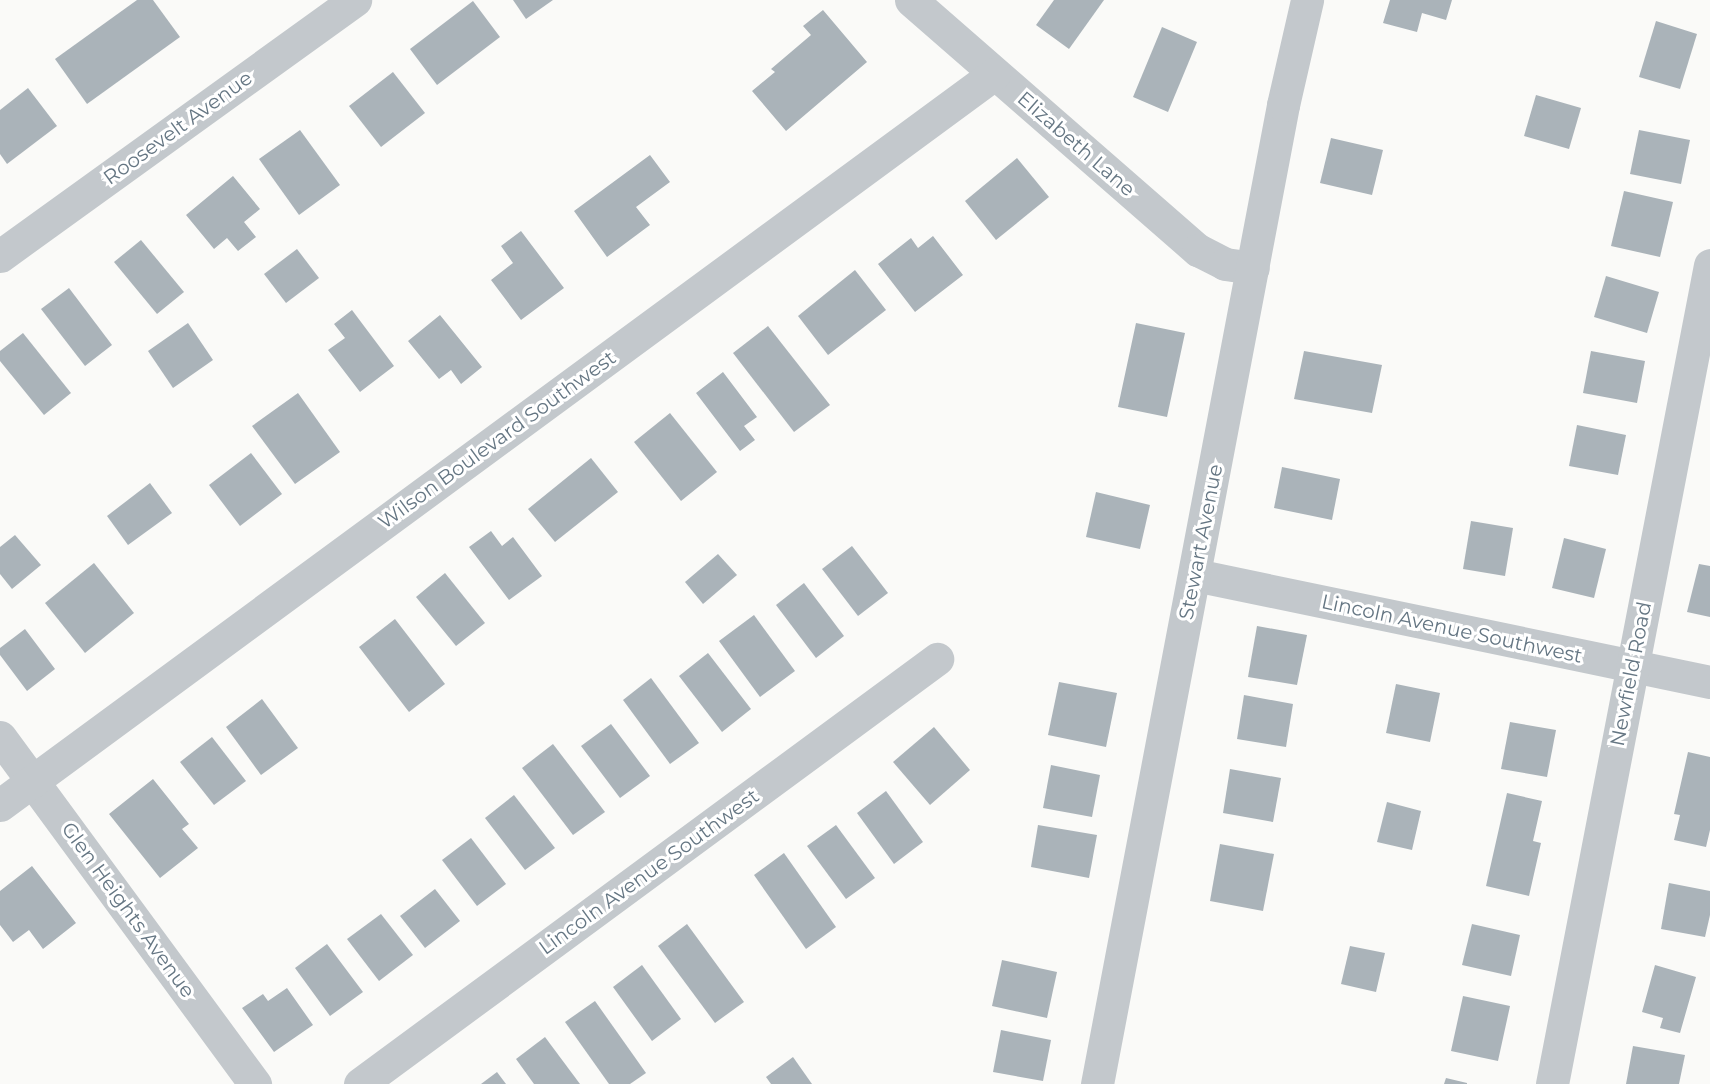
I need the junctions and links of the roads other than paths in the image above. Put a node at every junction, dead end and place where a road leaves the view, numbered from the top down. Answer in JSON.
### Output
{"nodes":[{"id":1,"x":356,"y":0,"type":"edge"},
{"id":2,"x":911,"y":0,"type":"edge"},
{"id":3,"x":1307,"y":0,"type":"edge"},
{"id":4,"x":994,"y":74,"type":"junction"},
{"id":5,"x":0,"y":256,"type":"edge"},
{"id":6,"x":1710,"y":265,"type":"edge"},
{"id":7,"x":1253,"y":268,"type":"junction"},
{"id":8,"x":1195,"y":575,"type":"junction"},
{"id":9,"x":937,"y":659,"type":"dead end"},
{"id":10,"x":1633,"y":666,"type":"junction"},
{"id":11,"x":1710,"y":682,"type":"edge"},
{"id":12,"x":0,"y":737,"type":"edge"},
{"id":13,"x":33,"y":781,"type":"junction"},
{"id":14,"x":0,"y":805,"type":"edge"},
{"id":15,"x":255,"y":1084,"type":"edge"},
{"id":16,"x":360,"y":1084,"type":"edge"},
{"id":17,"x":1097,"y":1084,"type":"edge"},
{"id":18,"x":1552,"y":1084,"type":"edge"}],
"edges":[{"from":1,"to":5,"type":"street","name":"Roosevelt Avenue"},
{"from":2,"to":4,"type":"street","name":"Elizabeth Lane"},
{"from":3,"to":7,"type":"street","name":"Stewart Avenue"},
{"from":4,"to":7,"type":"street","name":"Elizabeth Lane"},
{"from":4,"to":13,"type":"street","name":"Wilson Boulevard Southwest"},
{"from":6,"to":10,"type":"street","name":"Newfield Road"},
{"from":7,"to":8,"type":"street","name":"Stewart Avenue"},
{"from":8,"to":10,"type":"street","name":"Lincoln Avenue Southwest"},
{"from":8,"to":17,"type":"street","name":"Stewart Avenue"},
{"from":9,"to":16,"type":"street","name":"Lincoln Avenue Southwest"},
{"from":10,"to":11,"type":"street","name":"Lincoln Avenue Southwest"},
{"from":10,"to":18,"type":"street","name":"Newfield Road"},
{"from":12,"to":13,"type":"street","name":"Glen Heights Avenue"},
{"from":13,"to":14,"type":"street","name":"Wilson Boulevard Southwest"},
{"from":13,"to":15,"type":"street","name":"Glen Heights Avenue"}]}
